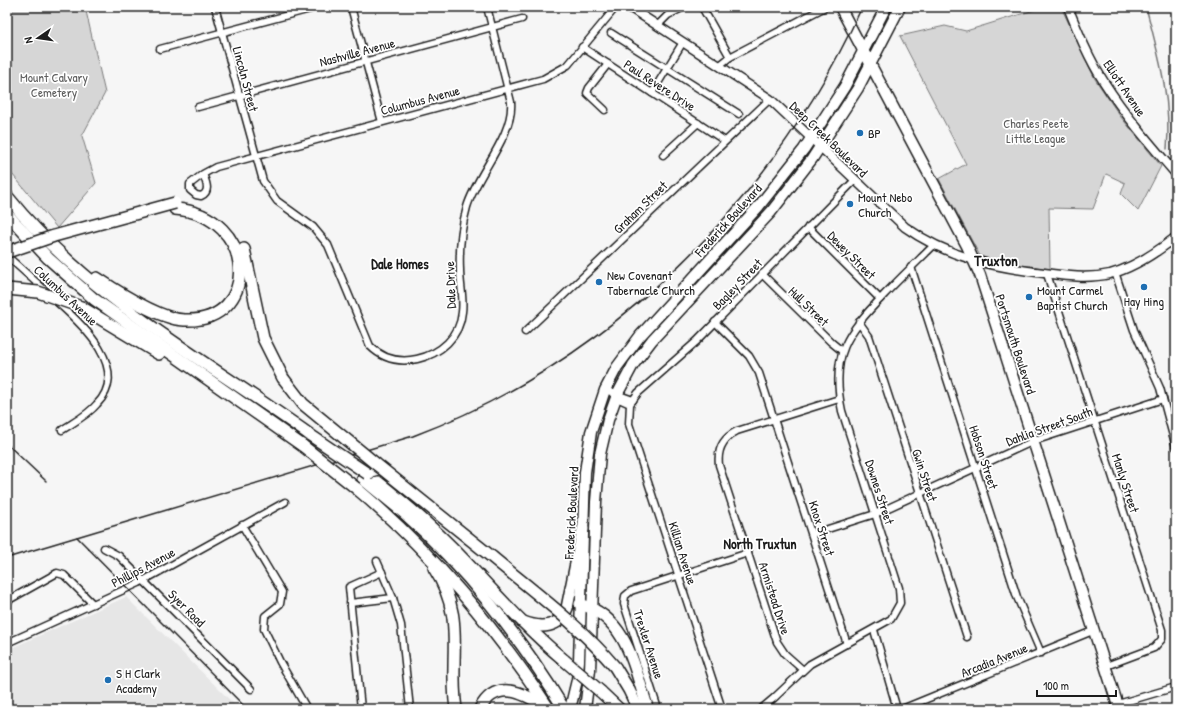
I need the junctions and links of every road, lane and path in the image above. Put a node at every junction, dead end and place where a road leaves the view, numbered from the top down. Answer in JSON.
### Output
{"nodes":[{"id":1,"x":215,"y":7,"type":"edge"},
{"id":2,"x":318,"y":7,"type":"edge"},
{"id":3,"x":351,"y":7,"type":"edge"},
{"id":4,"x":486,"y":7,"type":"edge"},
{"id":5,"x":616,"y":7,"type":"edge"},
{"id":6,"x":629,"y":7,"type":"edge"},
{"id":7,"x":684,"y":7,"type":"edge"},
{"id":8,"x":702,"y":7,"type":"edge"},
{"id":9,"x":825,"y":7,"type":"edge"},
{"id":10,"x":840,"y":7,"type":"edge"},
{"id":11,"x":886,"y":7,"type":"edge"},
{"id":12,"x":900,"y":7,"type":"edge"},
{"id":13,"x":1068,"y":7,"type":"edge"},
{"id":14,"x":522,"y":20,"type":"dead end"},
{"id":15,"x":658,"y":25,"type":"junction"},
{"id":16,"x":492,"y":28,"type":"junction"},
{"id":17,"x":222,"y":32,"type":"junction"},
{"id":18,"x":611,"y":34,"type":"dead end"},
{"id":19,"x":683,"y":42,"type":"junction"},
{"id":20,"x":582,"y":47,"type":"junction"},
{"id":21,"x":160,"y":49,"type":"dead end"},
{"id":22,"x":864,"y":52,"type":"junction"},
{"id":23,"x":730,"y":57,"type":"junction"},
{"id":24,"x":365,"y":61,"type":"junction"},
{"id":25,"x":608,"y":64,"type":"junction"},
{"id":26,"x":720,"y":65,"type":"junction"},
{"id":27,"x":871,"y":66,"type":"junction"},
{"id":28,"x":667,"y":69,"type":"junction"},
{"id":29,"x":508,"y":88,"type":"junction"},
{"id":30,"x":652,"y":93,"type":"junction"},
{"id":31,"x":239,"y":95,"type":"junction"},
{"id":32,"x":770,"y":98,"type":"junction"},
{"id":33,"x":198,"y":107,"type":"dead end"},
{"id":34,"x":605,"y":110,"type":"dead end"},
{"id":35,"x":739,"y":114,"type":"dead end"},
{"id":36,"x":382,"y":122,"type":"junction"},
{"id":37,"x":698,"y":124,"type":"junction"},
{"id":38,"x":812,"y":138,"type":"junction"},
{"id":39,"x":725,"y":141,"type":"junction"},
{"id":40,"x":821,"y":146,"type":"junction"},
{"id":41,"x":663,"y":155,"type":"dead end"},
{"id":42,"x":256,"y":156,"type":"junction"},
{"id":43,"x":203,"y":174,"type":"dead end"},
{"id":44,"x":1176,"y":174,"type":"edge"},
{"id":45,"x":855,"y":180,"type":"junction"},
{"id":46,"x":7,"y":196,"type":"edge"},
{"id":47,"x":175,"y":206,"type":"junction"},
{"id":48,"x":7,"y":214,"type":"edge"},
{"id":49,"x":808,"y":227,"type":"junction"},
{"id":50,"x":1176,"y":237,"type":"edge"},
{"id":51,"x":934,"y":245,"type":"junction"},
{"id":52,"x":7,"y":252,"type":"edge"},
{"id":53,"x":58,"y":252,"type":"junction"},
{"id":54,"x":7,"y":257,"type":"edge"},
{"id":55,"x":974,"y":261,"type":"junction"},
{"id":56,"x":911,"y":267,"type":"junction"},
{"id":57,"x":1115,"y":272,"type":"junction"},
{"id":58,"x":762,"y":274,"type":"junction"},
{"id":59,"x":1047,"y":274,"type":"junction"},
{"id":60,"x":7,"y":289,"type":"edge"},
{"id":61,"x":880,"y":299,"type":"junction"},
{"id":62,"x":715,"y":322,"type":"junction"},
{"id":63,"x":859,"y":322,"type":"junction"},
{"id":64,"x":526,"y":332,"type":"dead end"},
{"id":65,"x":842,"y":351,"type":"junction"},
{"id":66,"x":605,"y":390,"type":"junction"},
{"id":67,"x":618,"y":395,"type":"junction"},
{"id":68,"x":839,"y":399,"type":"junction"},
{"id":69,"x":1163,"y":399,"type":"junction"},
{"id":70,"x":631,"y":402,"type":"junction"},
{"id":71,"x":774,"y":419,"type":"junction"},
{"id":72,"x":1095,"y":421,"type":"junction"},
{"id":73,"x":62,"y":430,"type":"dead end"},
{"id":74,"x":1034,"y":440,"type":"junction"},
{"id":75,"x":303,"y":446,"type":"junction"},
{"id":76,"x":1176,"y":446,"type":"edge"},
{"id":77,"x":975,"y":467,"type":"junction"},
{"id":78,"x":365,"y":476,"type":"junction"},
{"id":79,"x":356,"y":488,"type":"junction"},
{"id":80,"x":920,"y":494,"type":"junction"},
{"id":81,"x":285,"y":502,"type":"dead end"},
{"id":82,"x":875,"y":514,"type":"junction"},
{"id":83,"x":242,"y":525,"type":"junction"},
{"id":84,"x":583,"y":529,"type":"junction"},
{"id":85,"x":812,"y":534,"type":"junction"},
{"id":86,"x":104,"y":548,"type":"dead end"},
{"id":87,"x":748,"y":553,"type":"junction"},
{"id":88,"x":377,"y":561,"type":"dead end"},
{"id":89,"x":382,"y":572,"type":"junction"},
{"id":90,"x":678,"y":576,"type":"junction"},
{"id":91,"x":144,"y":581,"type":"junction"},
{"id":92,"x":393,"y":598,"type":"junction"},
{"id":93,"x":7,"y":601,"type":"edge"},
{"id":94,"x":350,"y":603,"type":"junction"},
{"id":95,"x":92,"y":604,"type":"junction"},
{"id":96,"x":580,"y":604,"type":"junction"},
{"id":97,"x":594,"y":608,"type":"junction"},
{"id":98,"x":520,"y":621,"type":"junction"},
{"id":99,"x":874,"y":630,"type":"junction"},
{"id":100,"x":1095,"y":630,"type":"junction"},
{"id":101,"x":966,"y":637,"type":"dead end"},
{"id":102,"x":7,"y":643,"type":"edge"},
{"id":103,"x":848,"y":644,"type":"junction"},
{"id":104,"x":1040,"y":653,"type":"junction"},
{"id":105,"x":1106,"y":666,"type":"junction"},
{"id":106,"x":803,"y":670,"type":"junction"},
{"id":107,"x":1176,"y":687,"type":"edge"},
{"id":108,"x":251,"y":689,"type":"dead end"},
{"id":109,"x":1118,"y":707,"type":"edge"},
{"id":110,"x":307,"y":709,"type":"edge"},
{"id":111,"x":361,"y":709,"type":"edge"},
{"id":112,"x":410,"y":709,"type":"edge"},
{"id":113,"x":456,"y":709,"type":"edge"},
{"id":114,"x":480,"y":709,"type":"edge"},
{"id":115,"x":549,"y":709,"type":"edge"},
{"id":116,"x":564,"y":709,"type":"edge"},
{"id":117,"x":570,"y":709,"type":"edge"},
{"id":118,"x":585,"y":709,"type":"edge"},
{"id":119,"x":619,"y":709,"type":"edge"},
{"id":120,"x":638,"y":709,"type":"edge"},
{"id":121,"x":648,"y":709,"type":"edge"},
{"id":122,"x":658,"y":709,"type":"edge"},
{"id":123,"x":722,"y":709,"type":"edge"},
{"id":124,"x":761,"y":709,"type":"edge"},
{"id":125,"x":897,"y":709,"type":"edge"},
{"id":126,"x":902,"y":709,"type":"edge"}],
"edges":[{"from":1,"to":17,"type":"street","name":"Lincoln Street"},
{"from":2,"to":17,"type":"street"},
{"from":3,"to":24,"type":"street"},
{"from":4,"to":16,"type":"street","name":"Dale Drive"},
{"from":5,"to":20,"type":"street","name":"Columbus Avenue"},
{"from":6,"to":15,"type":"street","name":"Deep Creek Boulevard"},
{"from":7,"to":15,"type":"street"},
{"from":8,"to":23,"type":"street"},
{"from":9,"to":23,"type":"street"},
{"from":10,"to":22,"type":"main road","name":"Portsmouth Boulevard"},
{"from":11,"to":22,"type":"main road","name":"Frederick Boulevard"},
{"from":12,"to":27,"type":"main road","name":"Frederick Boulevard"},
{"from":13,"to":44,"type":"street","name":"Elliott Avenue"},
{"from":14,"to":16,"type":"street","name":"Nashville Avenue"},
{"from":15,"to":19,"type":"street","name":"Deep Creek Boulevard"},
{"from":16,"to":24,"type":"street","name":"Nashville Avenue"},
{"from":16,"to":29,"type":"street","name":"Dale Drive"},
{"from":17,"to":21,"type":"street"},
{"from":17,"to":31,"type":"street","name":"Lincoln Street"},
{"from":18,"to":28,"type":"street"},
{"from":19,"to":26,"type":"street","name":"Deep Creek Boulevard"},
{"from":19,"to":28,"type":"street"},
{"from":20,"to":25,"type":"street","name":"Paul Revere Drive"},
{"from":20,"to":29,"type":"street","name":"Columbus Avenue"},
{"from":22,"to":27,"type":"main road","name":"Portsmouth Boulevard"},
{"from":22,"to":38,"type":"main road","name":"Frederick Boulevard"},
{"from":23,"to":26,"type":"street"},
{"from":24,"to":31,"type":"street","name":"Nashville Avenue"},
{"from":24,"to":36,"type":"street"},
{"from":25,"to":30,"type":"street","name":"Paul Revere Drive"},
{"from":25,"to":34,"type":"street"},
{"from":26,"to":32,"type":"street","name":"Deep Creek Boulevard"},
{"from":27,"to":40,"type":"main road","name":"Frederick Boulevard"},
{"from":27,"to":55,"type":"main road","name":"Portsmouth Boulevard"},
{"from":28,"to":30,"type":"street"},
{"from":28,"to":35,"type":"street"},
{"from":29,"to":36,"type":"street","name":"Columbus Avenue"},
{"from":29,"to":42,"type":"street","name":"Dale Drive"},
{"from":30,"to":37,"type":"street","name":"Paul Revere Drive"},
{"from":31,"to":33,"type":"street","name":"Nashville Avenue"},
{"from":31,"to":42,"type":"street","name":"Lincoln Street"},
{"from":32,"to":38,"type":"street","name":"Deep Creek Boulevard"},
{"from":32,"to":39,"type":"street","name":"Graham Street"},
{"from":36,"to":42,"type":"street","name":"Columbus Avenue"},
{"from":37,"to":39,"type":"street","name":"Paul Revere Drive"},
{"from":37,"to":41,"type":"street"},
{"from":38,"to":40,"type":"street","name":"Deep Creek Boulevard"},
{"from":38,"to":66,"type":"main road","name":"Frederick Boulevard"},
{"from":39,"to":64,"type":"street","name":"Graham Street"},
{"from":40,"to":45,"type":"street","name":"Deep Creek Boulevard"},
{"from":40,"to":67,"type":"main road","name":"Frederick Boulevard"},
{"from":42,"to":43,"type":"street","name":"Columbus Avenue"},
{"from":45,"to":49,"type":"street","name":"Bagley Street"},
{"from":45,"to":51,"type":"street","name":"Deep Creek Boulevard"},
{"from":46,"to":53,"type":"highway"},
{"from":47,"to":52,"type":"highway","bridge":true},
{"from":47,"to":53,"type":"highway"},
{"from":47,"to":54,"type":"highway"},
{"from":47,"to":120,"type":"highway","bridge":true},
{"from":48,"to":75,"type":"highway"},
{"from":49,"to":58,"type":"street","name":"Bagley Street"},
{"from":49,"to":61,"type":"street","name":"Dewey Street"},
{"from":50,"to":57,"type":"street","name":"Deep Creek Boulevard"},
{"from":51,"to":55,"type":"street","name":"Deep Creek Boulevard"},
{"from":51,"to":56,"type":"street","name":"Downes Street"},
{"from":53,"to":78,"type":"highway","bridge":true},
{"from":54,"to":73,"type":"street","name":"Columbus Avenue"},
{"from":55,"to":59,"type":"street","name":"Deep Creek Boulevard"},
{"from":55,"to":74,"type":"main road","name":"Portsmouth Boulevard"},
{"from":56,"to":61,"type":"street","name":"Downes Street"},
{"from":56,"to":77,"type":"street","name":"Hobson Street"},
{"from":57,"to":59,"type":"street","name":"Deep Creek Boulevard"},
{"from":57,"to":69,"type":"street"},
{"from":58,"to":62,"type":"street","name":"Bagley Street"},
{"from":58,"to":65,"type":"street","name":"Hull Street"},
{"from":59,"to":72,"type":"street","name":"Manly Street"},
{"from":60,"to":75,"type":"highway","bridge":true},
{"from":61,"to":63,"type":"street","name":"Downes Street"},
{"from":62,"to":70,"type":"street","name":"Bagley Street"},
{"from":62,"to":71,"type":"street"},
{"from":63,"to":65,"type":"street","name":"Downes Street"},
{"from":63,"to":80,"type":"street","name":"Gwin Street"},
{"from":65,"to":68,"type":"street","name":"Downes Street"},
{"from":66,"to":67,"type":"street"},
{"from":66,"to":84,"type":"main road","name":"Frederick Boulevard"},
{"from":67,"to":70,"type":"street"},
{"from":67,"to":97,"type":"main road","name":"Frederick Boulevard"},
{"from":68,"to":71,"type":"street","name":"Armistead Drive"},
{"from":68,"to":82,"type":"street","name":"Downes Street"},
{"from":69,"to":72,"type":"street","name":"Dahlia Street South"},
{"from":69,"to":76,"type":"street"},
{"from":70,"to":90,"type":"street","name":"Killian Avenue"},
{"from":71,"to":85,"type":"street","name":"Knox Street"},
{"from":71,"to":87,"type":"street","name":"Armistead Drive"},
{"from":72,"to":74,"type":"street","name":"Dahlia Street South"},
{"from":72,"to":105,"type":"street","name":"Manly Street"},
{"from":74,"to":77,"type":"street","name":"Dahlia Street South"},
{"from":74,"to":100,"type":"main road","name":"Portsmouth Boulevard"},
{"from":75,"to":79,"type":"highway","bridge":true},
{"from":77,"to":80,"type":"street","name":"Dahlia Street South"},
{"from":77,"to":104,"type":"street","name":"Hobson Street"},
{"from":78,"to":98,"type":"highway"},
{"from":78,"to":116,"type":"highway"},
{"from":79,"to":113,"type":"highway"},
{"from":79,"to":115,"type":"highway"},
{"from":80,"to":82,"type":"street","name":"Dahlia Street South"},
{"from":80,"to":101,"type":"street","name":"Gwin Street"},
{"from":81,"to":83,"type":"street","name":"Phillips Avenue"},
{"from":82,"to":85,"type":"street","name":"Dahlia Street South"},
{"from":82,"to":99,"type":"street","name":"Downes Street"},
{"from":83,"to":91,"type":"street","name":"Phillips Avenue"},
{"from":83,"to":110,"type":"street"},
{"from":84,"to":96,"type":"main road","name":"Frederick Boulevard"},
{"from":84,"to":98,"type":"highway"},
{"from":85,"to":103,"type":"street","name":"Knox Street"},
{"from":86,"to":91,"type":"street","name":"Syer Road"},
{"from":87,"to":90,"type":"street"},
{"from":87,"to":106,"type":"street","name":"Armistead Drive"},
{"from":88,"to":89,"type":"street"},
{"from":89,"to":92,"type":"street"},
{"from":89,"to":94,"type":"street"},
{"from":90,"to":122,"type":"street","name":"Trexler Avenue"},
{"from":90,"to":123,"type":"street","name":"Killian Avenue"},
{"from":91,"to":95,"type":"street","name":"Phillips Avenue"},
{"from":91,"to":108,"type":"street","name":"Syer Road"},
{"from":92,"to":94,"type":"street"},
{"from":92,"to":112,"type":"street"},
{"from":93,"to":95,"type":"street"},
{"from":94,"to":111,"type":"street"},
{"from":95,"to":102,"type":"street","name":"Phillips Avenue"},
{"from":96,"to":97,"type":"highway"},
{"from":96,"to":117,"type":"main road","name":"Frederick Boulevard"},
{"from":97,"to":118,"type":"main road","name":"Frederick Boulevard"},
{"from":97,"to":121,"type":"highway"},
{"from":98,"to":119,"type":"highway","bridge":true},
{"from":99,"to":103,"type":"street","name":"Downes Street"},
{"from":99,"to":125,"type":"street"},
{"from":100,"to":104,"type":"street","name":"Arcadia Avenue"},
{"from":100,"to":105,"type":"main road","name":"Portsmouth Boulevard"},
{"from":103,"to":106,"type":"street","name":"Downes Street"},
{"from":104,"to":126,"type":"street","name":"Arcadia Avenue"},
{"from":105,"to":109,"type":"main road","name":"Portsmouth Boulevard"},
{"from":106,"to":124,"type":"street","name":"Downes Street"},
{"from":107,"to":109,"type":"street"},
{"from":114,"to":115,"type":"highway"}]}
